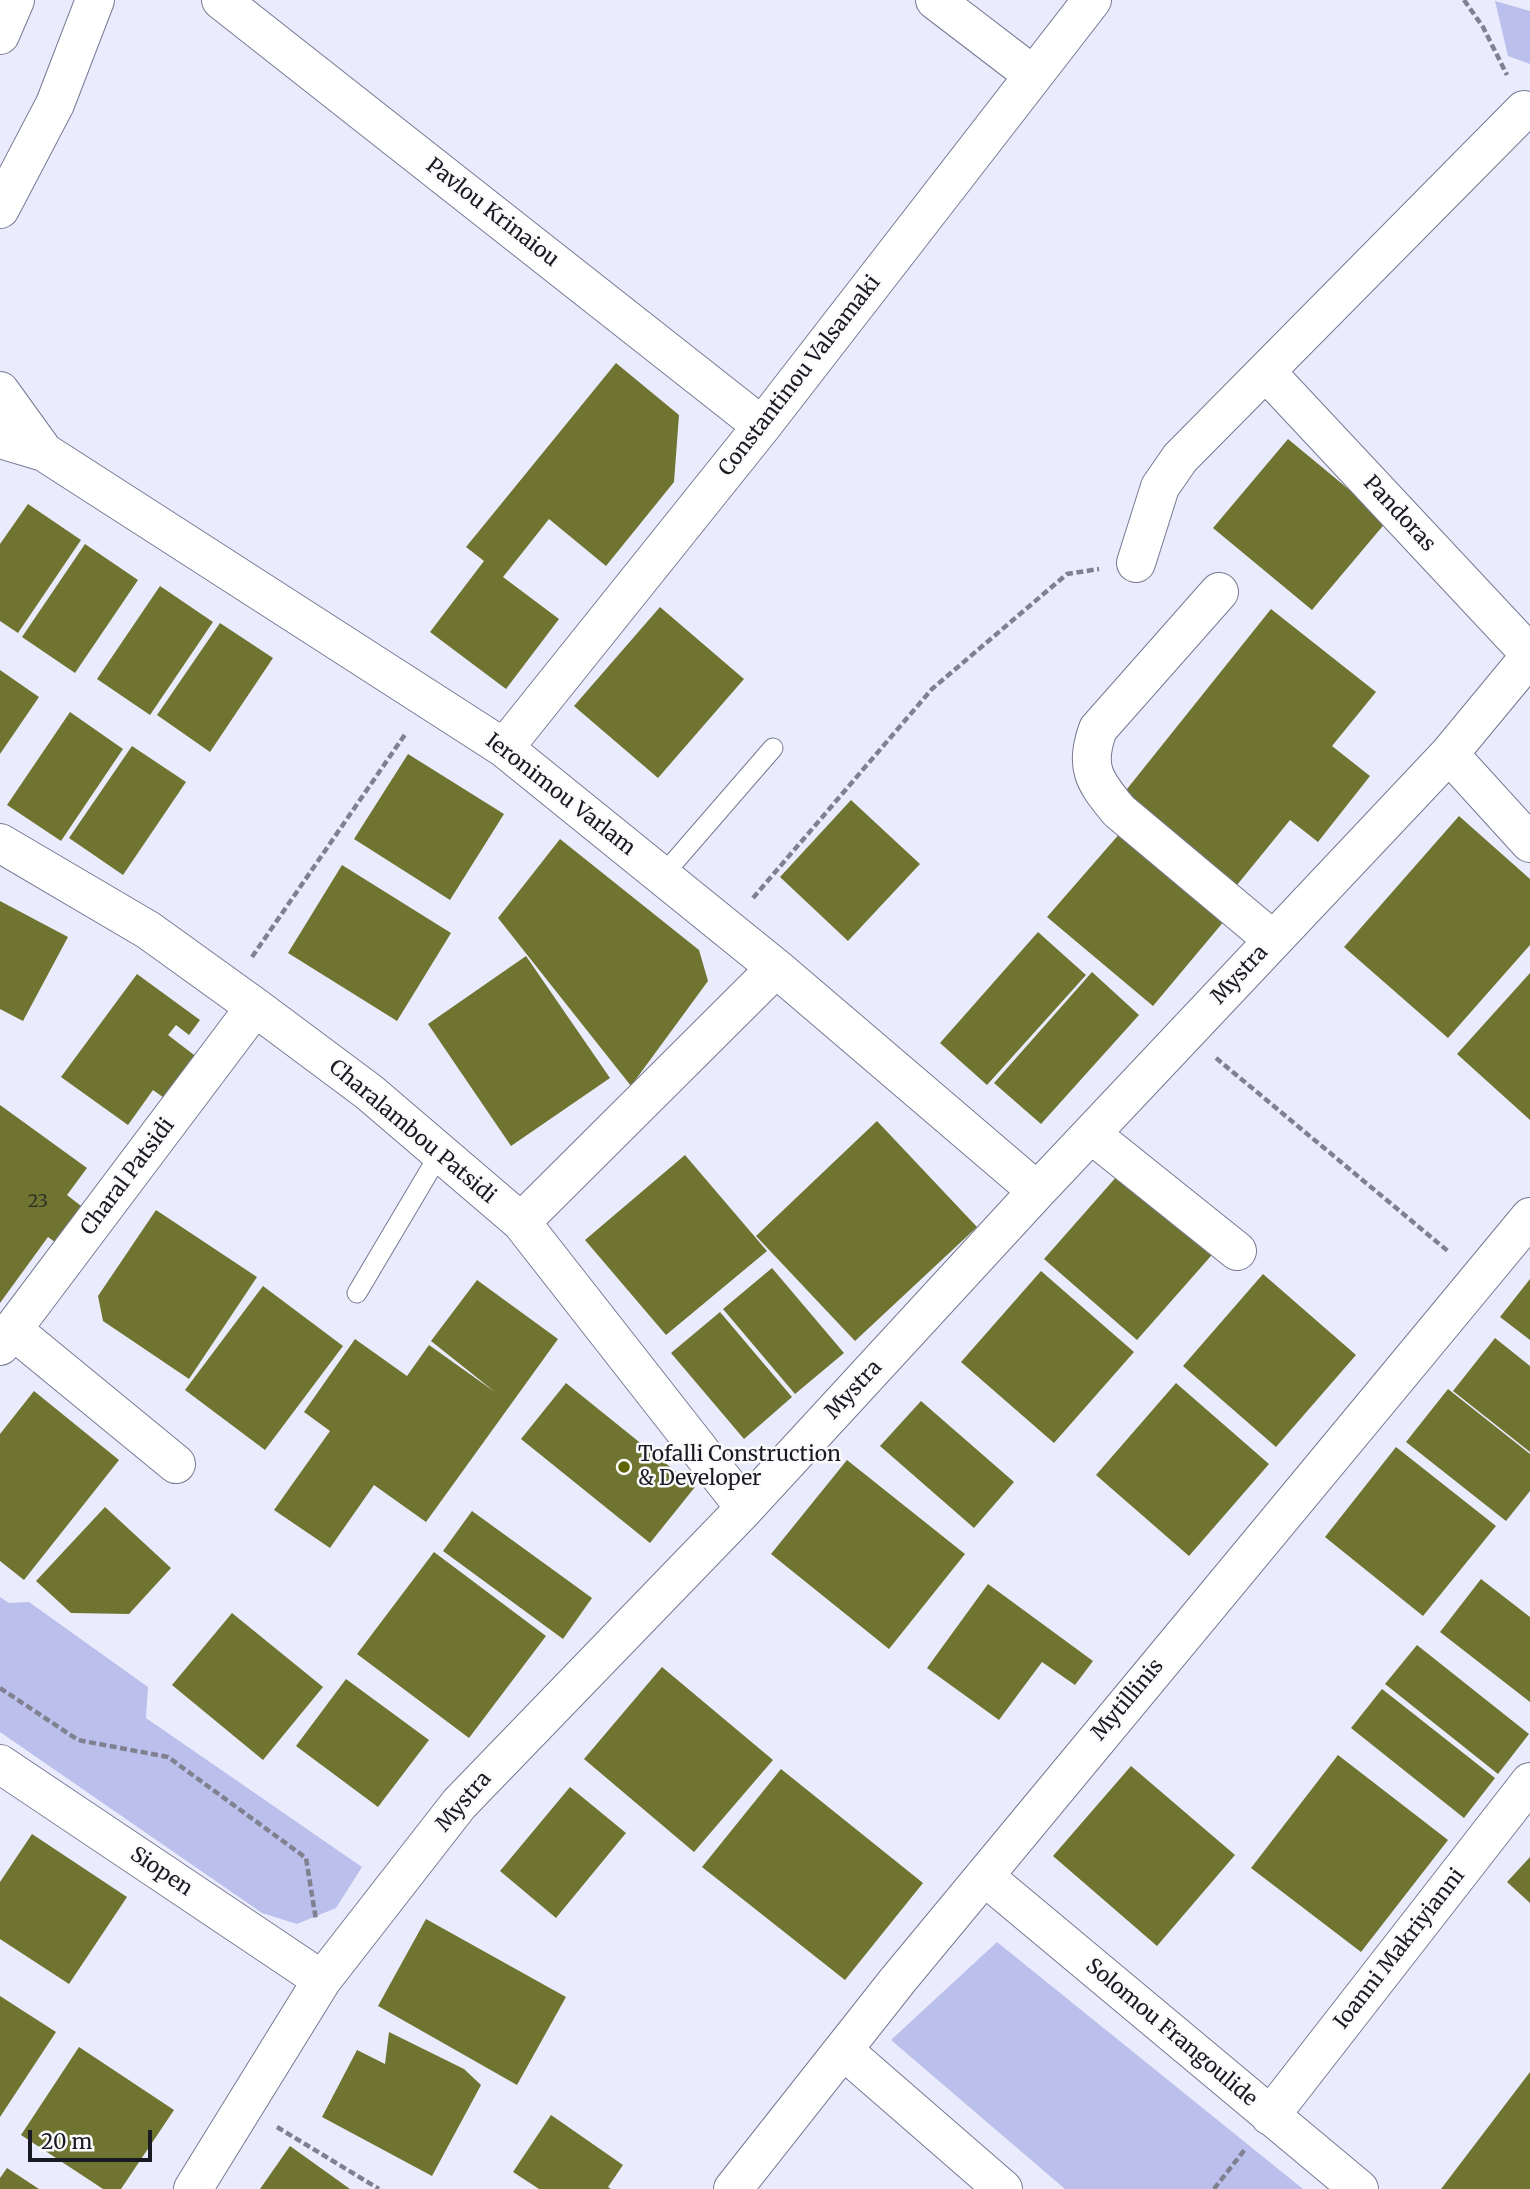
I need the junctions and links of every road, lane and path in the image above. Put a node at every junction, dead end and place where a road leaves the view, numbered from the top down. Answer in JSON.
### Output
{"nodes":[{"id":1,"x":15,"y":0,"type":"edge"},
{"id":2,"x":95,"y":0,"type":"edge"},
{"id":3,"x":221,"y":0,"type":"edge"},
{"id":4,"x":935,"y":0,"type":"edge"},
{"id":5,"x":1092,"y":0,"type":"edge"},
{"id":6,"x":1464,"y":0,"type":"edge"},
{"id":7,"x":0,"y":34,"type":"edge"},
{"id":8,"x":1033,"y":75,"type":"junction"},
{"id":9,"x":1524,"y":110,"type":"joint"},
{"id":10,"x":0,"y":209,"type":"edge"},
{"id":11,"x":1267,"y":373,"type":"junction"},
{"id":12,"x":0,"y":391,"type":"edge"},
{"id":13,"x":762,"y":426,"type":"junction"},
{"id":14,"x":0,"y":439,"type":"edge"},
{"id":15,"x":44,"y":452,"type":"junction"},
{"id":16,"x":1136,"y":563,"type":"joint"},
{"id":17,"x":1219,"y":592,"type":"dead end"},
{"id":18,"x":1530,"y":655,"type":"edge"},
{"id":19,"x":429,"y":700,"type":"junction"},
{"id":20,"x":773,"y":747,"type":"dead end"},
{"id":21,"x":504,"y":748,"type":"junction"},
{"id":22,"x":1449,"y":754,"type":"junction"},
{"id":23,"x":0,"y":843,"type":"edge"},
{"id":24,"x":1530,"y":843,"type":"edge"},
{"id":25,"x":662,"y":876,"type":"junction"},
{"id":26,"x":727,"y":928,"type":"junction"},
{"id":27,"x":1273,"y":940,"type":"junction"},
{"id":28,"x":776,"y":968,"type":"junction"},
{"id":29,"x":242,"y":998,"type":"junction"},
{"id":30,"x":1186,"y":1033,"type":"junction"},
{"id":31,"x":1091,"y":1134,"type":"junction"},
{"id":32,"x":440,"y":1153,"type":"junction"},
{"id":33,"x":1037,"y":1191,"type":"junction"},
{"id":34,"x":1530,"y":1217,"type":"edge"},
{"id":35,"x":521,"y":1222,"type":"junction"},
{"id":36,"x":1237,"y":1251,"type":"dead end"},
{"id":37,"x":1479,"y":1277,"type":"junction"},
{"id":38,"x":357,"y":1293,"type":"dead end"},
{"id":39,"x":7,"y":1338,"type":"edge"},
{"id":40,"x":176,"y":1464,"type":"dead end"},
{"id":41,"x":746,"y":1508,"type":"junction"},
{"id":42,"x":0,"y":1688,"type":"edge"},
{"id":43,"x":0,"y":1763,"type":"edge"},
{"id":44,"x":1530,"y":1782,"type":"edge"},
{"id":45,"x":984,"y":1876,"type":"junction"},
{"id":46,"x":331,"y":1969,"type":"junction"},
{"id":47,"x":843,"y":2050,"type":"junction"},
{"id":48,"x":243,"y":2107,"type":"junction"},
{"id":49,"x":1270,"y":2116,"type":"junction"},
{"id":50,"x":193,"y":2189,"type":"edge"},
{"id":51,"x":379,"y":2189,"type":"edge"},
{"id":52,"x":733,"y":2189,"type":"edge"},
{"id":53,"x":1003,"y":2189,"type":"edge"},
{"id":54,"x":1214,"y":2189,"type":"edge"},
{"id":55,"x":1359,"y":2189,"type":"edge"}],
"edges":[{"from":1,"to":7,"type":"street"},
{"from":2,"to":10,"type":"street"},
{"from":3,"to":13,"type":"street","name":"Pavlou Krinaiou"},
{"from":4,"to":8,"type":"street"},
{"from":5,"to":8,"type":"street","name":"Constantinou Valsamaki"},
{"from":6,"to":9,"type":"path"},
{"from":8,"to":13,"type":"street","name":"Constantinou Valsamaki"},
{"from":9,"to":11,"type":"street"},
{"from":11,"to":16,"type":"street"},
{"from":11,"to":18,"type":"street","name":"Pandoras"},
{"from":12,"to":15,"type":"street","name":"Ieronimou Varlam"},
{"from":13,"to":21,"type":"street","name":"Constantinou Valsamaki"},
{"from":14,"to":15,"type":"street","name":"Ieronimou Varlam"},
{"from":15,"to":19,"type":"street","name":"Ieronimou Varlam"},
{"from":16,"to":26,"type":"path"},
{"from":17,"to":27,"type":"street"},
{"from":18,"to":22,"type":"street","name":"Mystra"},
{"from":19,"to":21,"type":"street","name":"Ieronimou Varlam"},
{"from":19,"to":29,"type":"path"},
{"from":20,"to":25,"type":"lane"},
{"from":21,"to":25,"type":"street","name":"Ieronimou Varlam"},
{"from":22,"to":24,"type":"street"},
{"from":22,"to":27,"type":"street","name":"Mystra"},
{"from":23,"to":29,"type":"street","name":"Charalambou Patsidi"},
{"from":25,"to":26,"type":"street","name":"Ieronimou Varlam"},
{"from":26,"to":28,"type":"street","name":"Ieronimou Varlam"},
{"from":27,"to":30,"type":"street","name":"Mystra"},
{"from":28,"to":33,"type":"street","name":"Ieronimou Varlam"},
{"from":28,"to":35,"type":"street"},
{"from":29,"to":32,"type":"street","name":"Charalambou Patsidi"},
{"from":29,"to":39,"type":"street","name":"Charal Patsidi"},
{"from":30,"to":31,"type":"street","name":"Mystra"},
{"from":30,"to":37,"type":"path"},
{"from":31,"to":33,"type":"street","name":"Mystra"},
{"from":31,"to":36,"type":"street"},
{"from":32,"to":35,"type":"street","name":"Charalambou Patsidi"},
{"from":32,"to":38,"type":"lane"},
{"from":33,"to":41,"type":"street","name":"Mystra"},
{"from":34,"to":37,"type":"street","name":"Mytillinis"},
{"from":35,"to":41,"type":"street","name":"Charalambou Patsidi"},
{"from":37,"to":45,"type":"street","name":"Mytillinis"},
{"from":39,"to":40,"type":"street"},
{"from":41,"to":46,"type":"street","name":"Mystra"},
{"from":42,"to":46,"type":"path"},
{"from":43,"to":46,"type":"street","name":"Siopen"},
{"from":44,"to":49,"type":"street","name":"Ioanni Makriyianni"},
{"from":45,"to":47,"type":"street","name":"Mytillinis"},
{"from":45,"to":49,"type":"street","name":"Solomou Frangoulide"},
{"from":46,"to":48,"type":"street","name":"Mystra"},
{"from":47,"to":52,"type":"street","name":"Mytillinis"},
{"from":47,"to":53,"type":"street"},
{"from":48,"to":50,"type":"street","name":"Mystra"},
{"from":48,"to":51,"type":"path"},
{"from":49,"to":54,"type":"path"},
{"from":49,"to":55,"type":"street","name":"Solomou Frangoulide"}]}
